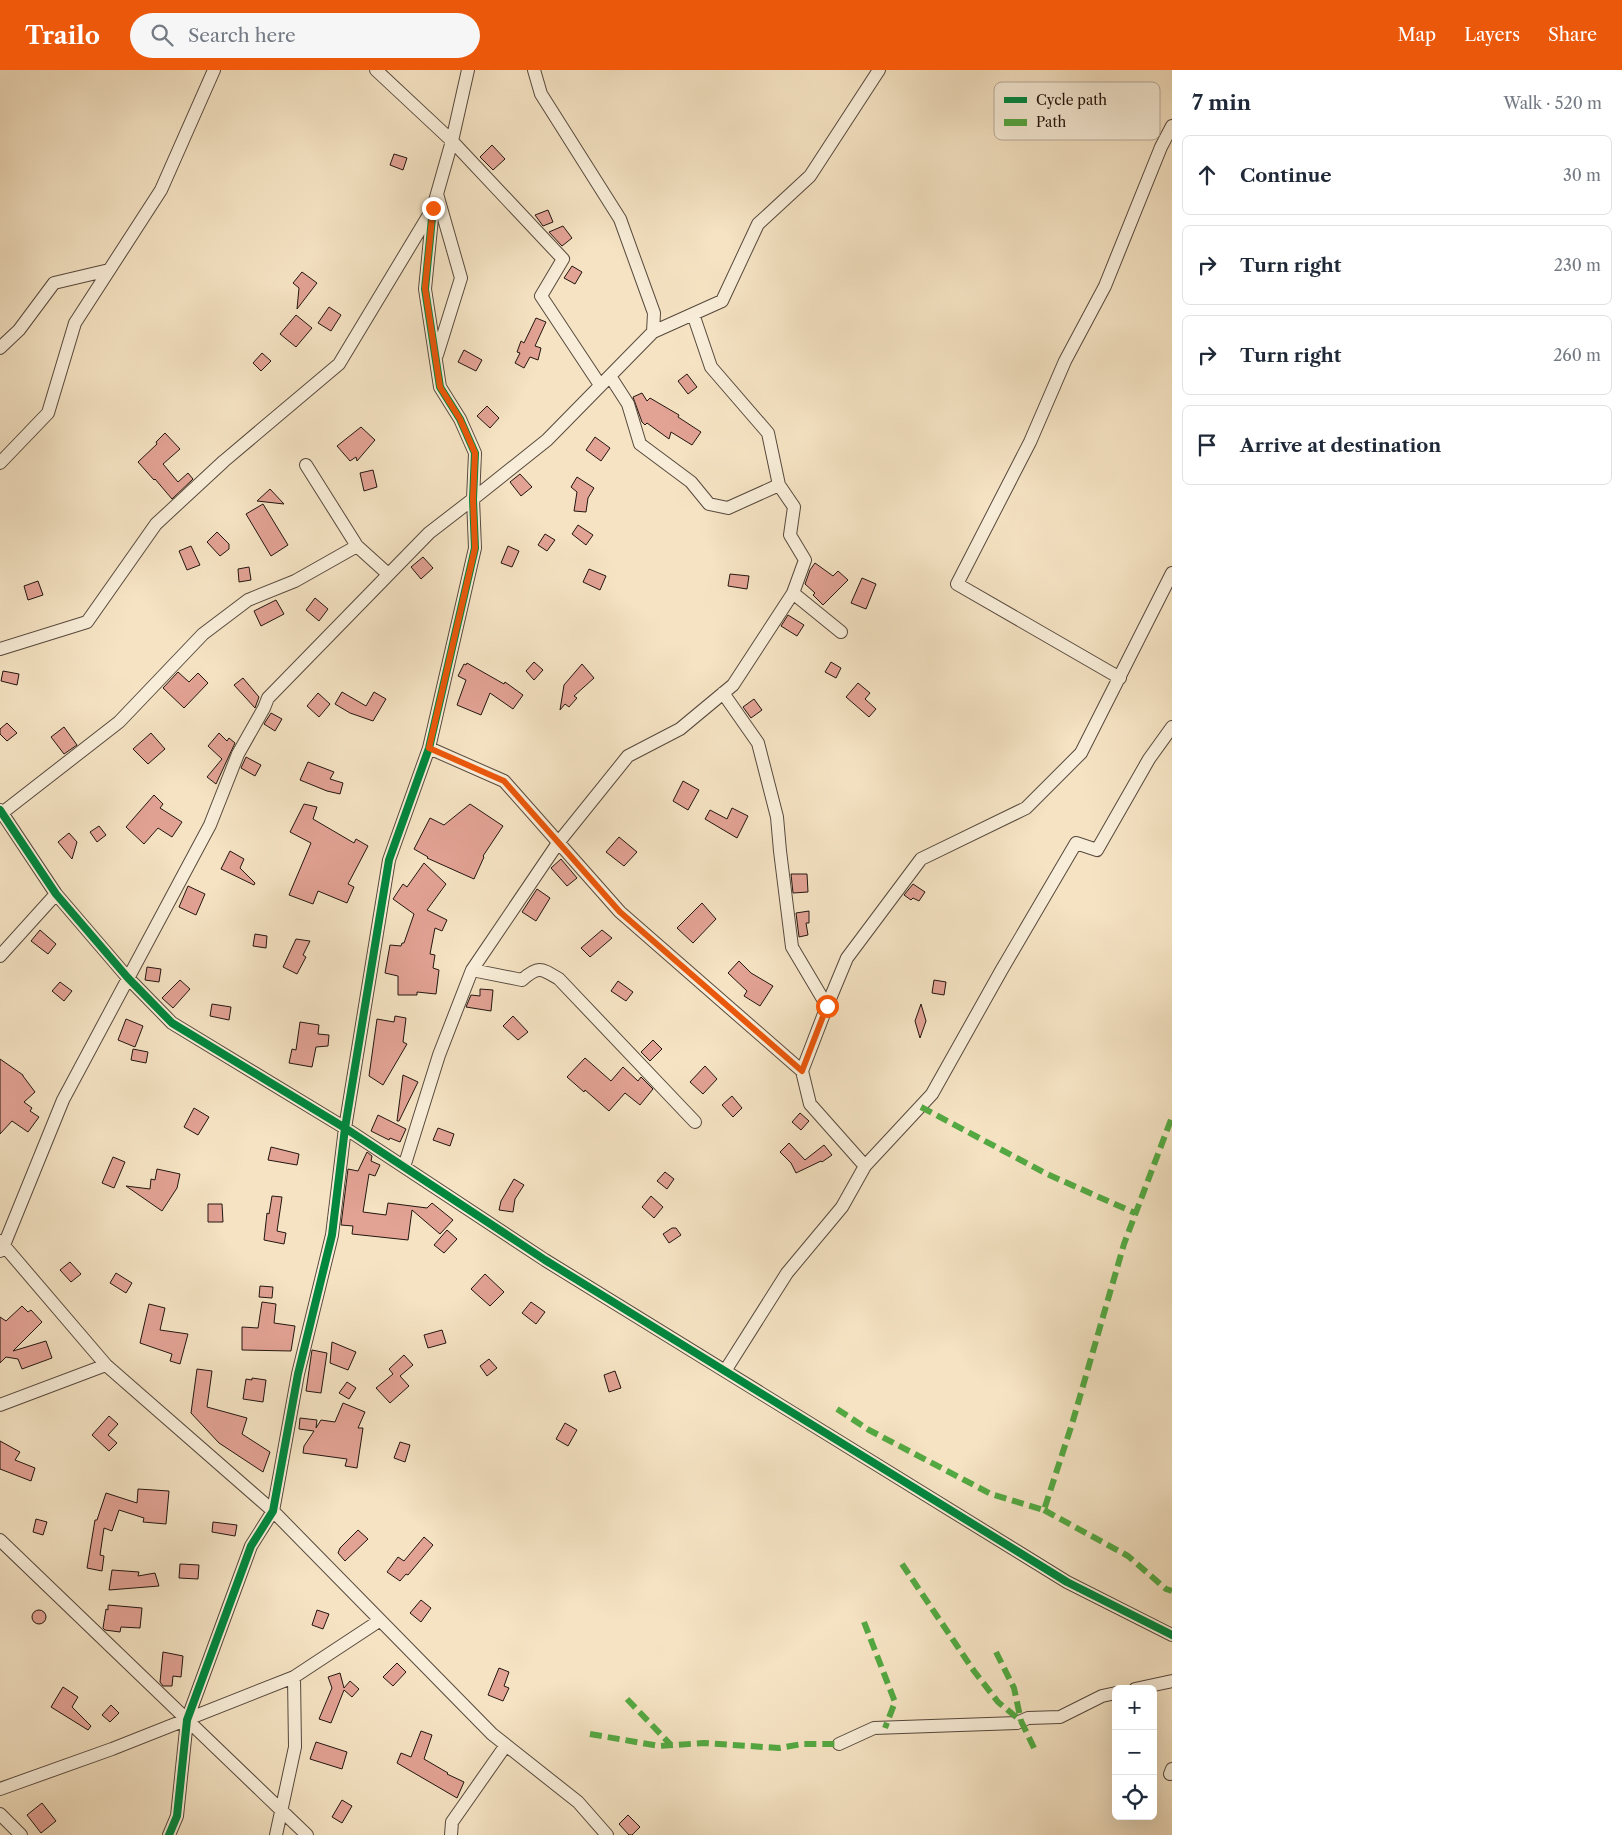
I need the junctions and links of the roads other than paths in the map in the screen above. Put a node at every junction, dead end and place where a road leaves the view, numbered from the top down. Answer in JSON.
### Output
{"nodes":[{"id":1,"x":214,"y":70,"type":"edge"},
{"id":2,"x":376,"y":70,"type":"edge"},
{"id":3,"x":468,"y":70,"type":"edge"},
{"id":4,"x":534,"y":70,"type":"edge"},
{"id":5,"x":879,"y":70,"type":"edge"},
{"id":6,"x":1172,"y":126,"type":"edge"},
{"id":7,"x":452,"y":142,"type":"junction"},
{"id":8,"x":437,"y":194,"type":"junction"},
{"id":9,"x":433,"y":208,"type":"junction"},
{"id":10,"x":110,"y":270,"type":"junction"},
{"id":11,"x":693,"y":314,"type":"junction"},
{"id":12,"x":653,"y":332,"type":"junction"},
{"id":13,"x":0,"y":348,"type":"edge"},
{"id":14,"x":436,"y":359,"type":"junction"},
{"id":15,"x":610,"y":376,"type":"junction"},
{"id":16,"x":600,"y":385,"type":"junction"},
{"id":17,"x":0,"y":463,"type":"edge"},
{"id":18,"x":306,"y":465,"type":"dead end"},
{"id":19,"x":779,"y":485,"type":"junction"},
{"id":20,"x":473,"y":499,"type":"junction"},
{"id":21,"x":356,"y":546,"type":"junction"},
{"id":22,"x":1172,"y":573,"type":"edge"},
{"id":23,"x":388,"y":574,"type":"junction"},
{"id":24,"x":793,"y":593,"type":"junction"},
{"id":25,"x":841,"y":632,"type":"dead end"},
{"id":26,"x":0,"y":650,"type":"edge"},
{"id":27,"x":1120,"y":678,"type":"junction"},
{"id":28,"x":723,"y":693,"type":"junction"},
{"id":29,"x":1172,"y":727,"type":"edge"},
{"id":30,"x":429,"y":748,"type":"junction"},
{"id":31,"x":1,"y":811,"type":"edge"},
{"id":32,"x":558,"y":843,"type":"junction"},
{"id":33,"x":56,"y":894,"type":"junction"},
{"id":34,"x":0,"y":956,"type":"edge"},
{"id":35,"x":472,"y":970,"type":"junction"},
{"id":36,"x":128,"y":978,"type":"junction"},
{"id":37,"x":827,"y":1006,"type":"junction"},
{"id":38,"x":802,"y":1071,"type":"junction"},
{"id":39,"x":695,"y":1122,"type":"dead end"},
{"id":40,"x":345,"y":1128,"type":"junction"},
{"id":41,"x":865,"y":1166,"type":"junction"},
{"id":42,"x":404,"y":1167,"type":"junction"},
{"id":43,"x":1,"y":1246,"type":"edge"},
{"id":44,"x":106,"y":1365,"type":"junction"},
{"id":45,"x":724,"y":1371,"type":"junction"},
{"id":46,"x":0,"y":1405,"type":"edge"},
{"id":47,"x":273,"y":1511,"type":"junction"},
{"id":48,"x":0,"y":1540,"type":"edge"},
{"id":49,"x":379,"y":1620,"type":"junction"},
{"id":50,"x":1172,"y":1635,"type":"edge"},
{"id":51,"x":294,"y":1678,"type":"junction"},
{"id":52,"x":1172,"y":1681,"type":"edge"},
{"id":53,"x":1154,"y":1685,"type":"edge"},
{"id":54,"x":1112,"y":1694,"type":"edge"},
{"id":55,"x":187,"y":1720,"type":"junction"},
{"id":56,"x":839,"y":1744,"type":"dead end"},
{"id":57,"x":506,"y":1745,"type":"junction"},
{"id":58,"x":0,"y":1789,"type":"edge"},
{"id":59,"x":281,"y":1810,"type":"junction"},
{"id":60,"x":0,"y":1814,"type":"edge"},
{"id":61,"x":21,"y":1835,"type":"edge"},
{"id":62,"x":169,"y":1835,"type":"edge"},
{"id":63,"x":276,"y":1835,"type":"edge"},
{"id":64,"x":306,"y":1835,"type":"edge"},
{"id":65,"x":451,"y":1835,"type":"edge"},
{"id":66,"x":607,"y":1835,"type":"edge"}],
"edges":[{"from":1,"to":10,"type":"street"},
{"from":2,"to":7,"type":"street"},
{"from":3,"to":7,"type":"street"},
{"from":4,"to":12,"type":"street"},
{"from":5,"to":11,"type":"street"},
{"from":6,"to":27,"type":"street"},
{"from":7,"to":8,"type":"street"},
{"from":7,"to":16,"type":"street"},
{"from":8,"to":9,"type":"street"},
{"from":8,"to":14,"type":"street"},
{"from":9,"to":14,"type":"street"},
{"from":9,"to":26,"type":"street"},
{"from":10,"to":13,"type":"street"},
{"from":10,"to":17,"type":"street"},
{"from":11,"to":12,"type":"street"},
{"from":11,"to":19,"type":"street"},
{"from":12,"to":15,"type":"street"},
{"from":14,"to":20,"type":"street"},
{"from":15,"to":16,"type":"street"},
{"from":15,"to":19,"type":"street"},
{"from":16,"to":20,"type":"street"},
{"from":18,"to":21,"type":"street"},
{"from":19,"to":24,"type":"street"},
{"from":20,"to":23,"type":"street"},
{"from":20,"to":30,"type":"street"},
{"from":21,"to":23,"type":"street"},
{"from":21,"to":31,"type":"street"},
{"from":22,"to":27,"type":"street"},
{"from":23,"to":36,"type":"street"},
{"from":24,"to":25,"type":"street"},
{"from":24,"to":28,"type":"street"},
{"from":27,"to":37,"type":"street"},
{"from":28,"to":32,"type":"street"},
{"from":28,"to":37,"type":"street"},
{"from":29,"to":41,"type":"street"},
{"from":30,"to":32,"type":"street"},
{"from":30,"to":40,"type":"street"},
{"from":31,"to":33,"type":"street"},
{"from":32,"to":35,"type":"street"},
{"from":32,"to":38,"type":"street"},
{"from":33,"to":34,"type":"street"},
{"from":33,"to":36,"type":"street"},
{"from":35,"to":39,"type":"street"},
{"from":35,"to":42,"type":"street"},
{"from":36,"to":40,"type":"street"},
{"from":36,"to":43,"type":"street"},
{"from":37,"to":38,"type":"street"},
{"from":38,"to":41,"type":"street"},
{"from":40,"to":42,"type":"street"},
{"from":40,"to":47,"type":"street"},
{"from":41,"to":45,"type":"street"},
{"from":42,"to":45,"type":"street"},
{"from":43,"to":44,"type":"street"},
{"from":44,"to":46,"type":"street"},
{"from":44,"to":47,"type":"street"},
{"from":45,"to":50,"type":"street"},
{"from":47,"to":49,"type":"street"},
{"from":47,"to":55,"type":"street"},
{"from":48,"to":55,"type":"street"},
{"from":49,"to":51,"type":"street"},
{"from":49,"to":57,"type":"street"},
{"from":51,"to":55,"type":"street"},
{"from":51,"to":59,"type":"street"},
{"from":52,"to":53,"type":"street"},
{"from":54,"to":56,"type":"street"},
{"from":55,"to":58,"type":"street"},
{"from":55,"to":59,"type":"street"},
{"from":55,"to":62,"type":"street"},
{"from":57,"to":65,"type":"street"},
{"from":57,"to":66,"type":"street"},
{"from":59,"to":63,"type":"street"},
{"from":59,"to":64,"type":"street"},
{"from":60,"to":61,"type":"street"}]}
